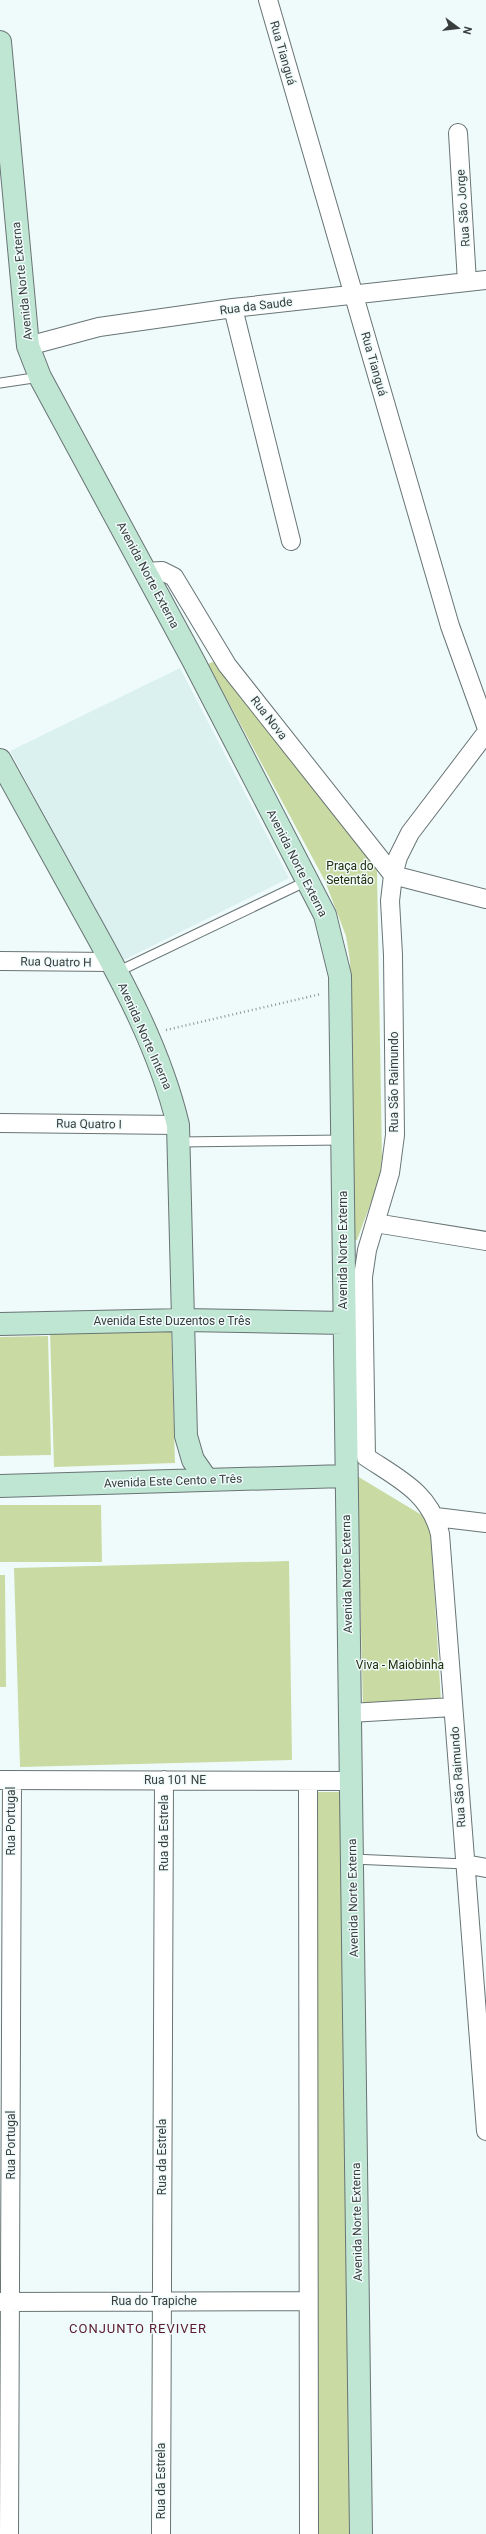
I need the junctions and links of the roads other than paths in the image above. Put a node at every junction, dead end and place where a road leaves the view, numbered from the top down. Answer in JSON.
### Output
{"nodes":[{"id":1,"x":268,"y":0,"type":"edge"},
{"id":2,"x":0,"y":42,"type":"edge"},
{"id":3,"x":458,"y":133,"type":"dead end"},
{"id":4,"x":486,"y":280,"type":"edge"},
{"id":5,"x":467,"y":282,"type":"junction"},
{"id":6,"x":354,"y":294,"type":"junction"},
{"id":7,"x":233,"y":308,"type":"junction"},
{"id":8,"x":28,"y":346,"type":"junction"},
{"id":9,"x":40,"y":377,"type":"junction"},
{"id":10,"x":0,"y":382,"type":"edge"},
{"id":11,"x":291,"y":541,"type":"dead end"},
{"id":12,"x":146,"y":572,"type":"junction"},
{"id":13,"x":486,"y":726,"type":"edge"},
{"id":14,"x":486,"y":732,"type":"edge"},
{"id":15,"x":0,"y":760,"type":"edge"},
{"id":16,"x":393,"y":876,"type":"junction"},
{"id":17,"x":307,"y":881,"type":"junction"},
{"id":18,"x":486,"y":900,"type":"edge"},
{"id":19,"x":0,"y":961,"type":"edge"},
{"id":20,"x":115,"y":967,"type":"junction"},
{"id":21,"x":0,"y":1123,"type":"edge"},
{"id":22,"x":178,"y":1134,"type":"junction"},
{"id":23,"x":343,"y":1140,"type":"junction"},
{"id":24,"x":375,"y":1223,"type":"junction"},
{"id":25,"x":486,"y":1242,"type":"edge"},
{"id":26,"x":183,"y":1320,"type":"junction"},
{"id":27,"x":344,"y":1323,"type":"junction"},
{"id":28,"x":0,"y":1324,"type":"edge"},
{"id":29,"x":352,"y":1464,"type":"junction"},
{"id":30,"x":207,"y":1480,"type":"junction"},
{"id":31,"x":0,"y":1486,"type":"edge"},
{"id":32,"x":436,"y":1517,"type":"junction"},
{"id":33,"x":486,"y":1523,"type":"edge"},
{"id":34,"x":453,"y":1707,"type":"junction"},
{"id":35,"x":350,"y":1713,"type":"junction"},
{"id":36,"x":6,"y":1780,"type":"edge"},
{"id":37,"x":164,"y":1780,"type":"junction"},
{"id":38,"x":308,"y":1781,"type":"junction"},
{"id":39,"x":351,"y":1781,"type":"junction"},
{"id":40,"x":353,"y":1859,"type":"junction"},
{"id":41,"x":465,"y":1864,"type":"junction"},
{"id":42,"x":486,"y":1868,"type":"edge"},
{"id":43,"x":486,"y":2130,"type":"edge"},
{"id":44,"x":308,"y":2300,"type":"junction"},
{"id":45,"x":162,"y":2301,"type":"junction"},
{"id":46,"x":5,"y":2302,"type":"edge"},
{"id":47,"x":5,"y":2460,"type":"edge"},
{"id":48,"x":9,"y":2534,"type":"edge"},
{"id":49,"x":161,"y":2534,"type":"edge"},
{"id":50,"x":309,"y":2534,"type":"edge"},
{"id":51,"x":361,"y":2534,"type":"edge"}],
"edges":[{"from":1,"to":6,"type":"street","name":"Rua Tianguá"},
{"from":2,"to":8,"type":"street","name":"Avenida Norte Externa"},
{"from":3,"to":5,"type":"street","name":"Rua São Jorge"},
{"from":4,"to":5,"type":"street","name":"Rua da Saude"},
{"from":5,"to":6,"type":"street","name":"Rua da Saude"},
{"from":6,"to":7,"type":"street","name":"Rua da Saude"},
{"from":6,"to":13,"type":"street","name":"Rua Tianguá"},
{"from":7,"to":8,"type":"street","name":"Rua da Saude"},
{"from":7,"to":11,"type":"street"},
{"from":8,"to":9,"type":"street","name":"Avenida Norte Externa"},
{"from":9,"to":10,"type":"lane"},
{"from":9,"to":12,"type":"street","name":"Avenida Norte Externa"},
{"from":12,"to":16,"type":"street","name":"Rua Nova"},
{"from":12,"to":17,"type":"street","name":"Avenida Norte Externa"},
{"from":14,"to":16,"type":"street","name":"Rua São Raimundo"},
{"from":15,"to":20,"type":"street","name":"Avenida Norte Interna"},
{"from":16,"to":18,"type":"street"},
{"from":16,"to":24,"type":"street","name":"Rua São Raimundo"},
{"from":17,"to":20,"type":"lane"},
{"from":17,"to":23,"type":"street","name":"Avenida Norte Externa"},
{"from":19,"to":20,"type":"street","name":"Rua Quatro H"},
{"from":20,"to":22,"type":"street","name":"Avenida Norte Interna"},
{"from":21,"to":22,"type":"street","name":"Rua Quatro I"},
{"from":22,"to":23,"type":"lane"},
{"from":22,"to":26,"type":"street","name":"Avenida Norte Interna"},
{"from":23,"to":27,"type":"street","name":"Avenida Norte Externa"},
{"from":24,"to":25,"type":"street"},
{"from":24,"to":29,"type":"street","name":"Rua São Raimundo"},
{"from":26,"to":27,"type":"street","name":"Avenida Este Duzentos e Três"},
{"from":26,"to":28,"type":"street","name":"Avenida Este Duzentos e Três"},
{"from":26,"to":30,"type":"street","name":"Avenida Norte Interna"},
{"from":27,"to":29,"type":"street","name":"Avenida Norte Externa"},
{"from":29,"to":30,"type":"street","name":"Avenida Este Cento e Três"},
{"from":29,"to":32,"type":"street","name":"Rua São Raimundo"},
{"from":29,"to":35,"type":"street","name":"Avenida Norte Externa"},
{"from":30,"to":31,"type":"street","name":"Avenida Este Cento e Três"},
{"from":32,"to":33,"type":"street"},
{"from":32,"to":34,"type":"street","name":"Rua São Raimundo"},
{"from":34,"to":35,"type":"street"},
{"from":34,"to":41,"type":"street","name":"Rua São Raimundo"},
{"from":35,"to":39,"type":"street","name":"Avenida Norte Externa"},
{"from":36,"to":37,"type":"street","name":"Rua 101 NE"},
{"from":36,"to":46,"type":"street","name":"Rua Portugal"},
{"from":37,"to":38,"type":"street","name":"Rua 101 NE"},
{"from":37,"to":45,"type":"street","name":"Rua da Estrela"},
{"from":38,"to":39,"type":"street","name":"Rua 101 NE"},
{"from":38,"to":44,"type":"street"},
{"from":39,"to":40,"type":"street","name":"Avenida Norte Externa"},
{"from":40,"to":41,"type":"lane"},
{"from":40,"to":51,"type":"street","name":"Avenida Norte Externa"},
{"from":41,"to":42,"type":"street"},
{"from":41,"to":43,"type":"street","name":"Rua São Raimundo"},
{"from":44,"to":45,"type":"street","name":"Rua do Trapiche"},
{"from":44,"to":50,"type":"street"},
{"from":45,"to":46,"type":"street","name":"Rua do Trapiche"},
{"from":45,"to":49,"type":"street","name":"Rua da Estrela"},
{"from":46,"to":47,"type":"street","name":"Rua Portugal"},
{"from":47,"to":48,"type":"street","name":"Rua Portugal"}]}
